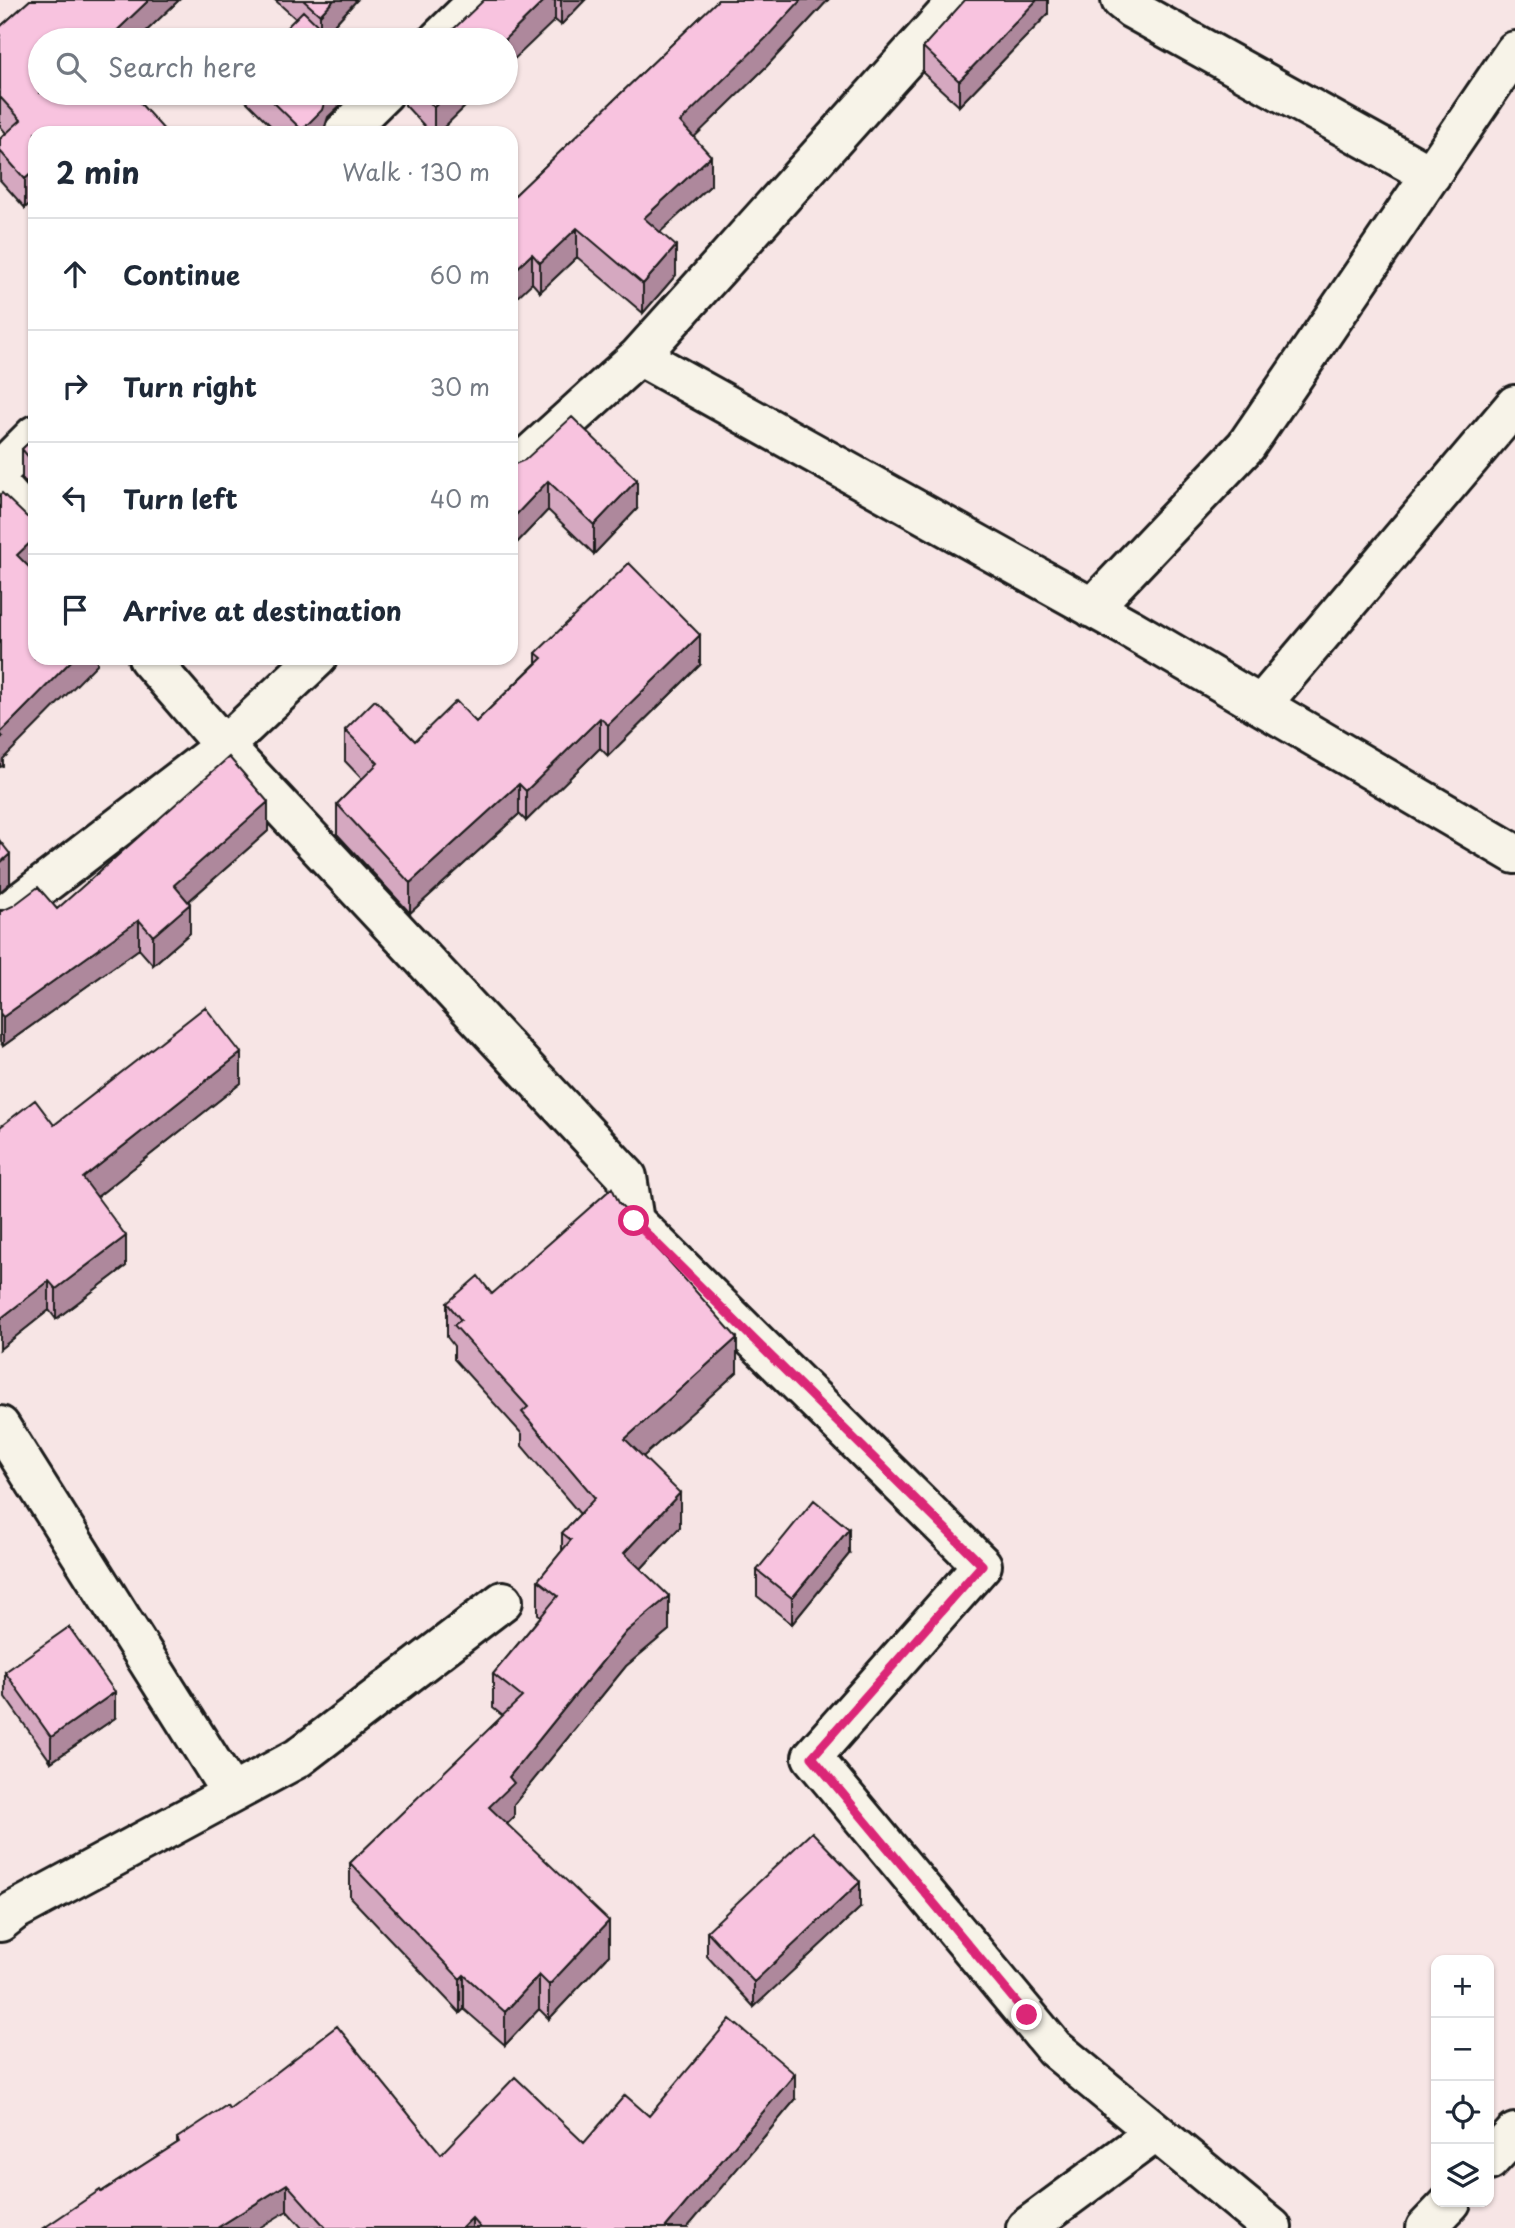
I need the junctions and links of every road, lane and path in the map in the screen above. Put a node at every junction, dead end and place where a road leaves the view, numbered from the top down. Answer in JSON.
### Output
{"nodes":[{"id":1,"x":479,"y":0,"type":"edge"},
{"id":2,"x":959,"y":0,"type":"edge"},
{"id":3,"x":1121,"y":0,"type":"edge"},
{"id":4,"x":450,"y":28,"type":"edge"},
{"id":5,"x":1515,"y":51,"type":"edge"},
{"id":6,"x":372,"y":105,"type":"edge"},
{"id":7,"x":350,"y":126,"type":"edge"},
{"id":8,"x":1431,"y":175,"type":"junction"},
{"id":9,"x":639,"y":356,"type":"junction"},
{"id":10,"x":1515,"y":405,"type":"edge"},
{"id":11,"x":28,"y":442,"type":"edge"},
{"id":12,"x":518,"y":466,"type":"edge"},
{"id":13,"x":0,"y":470,"type":"edge"},
{"id":14,"x":0,"y":486,"type":"edge"},
{"id":15,"x":28,"y":518,"type":"edge"},
{"id":16,"x":1093,"y":608,"type":"junction"},
{"id":17,"x":154,"y":665,"type":"edge"},
{"id":18,"x":310,"y":665,"type":"edge"},
{"id":19,"x":1261,"y":705,"type":"junction"},
{"id":20,"x":224,"y":746,"type":"junction"},
{"id":21,"x":1515,"y":854,"type":"edge"},
{"id":22,"x":0,"y":918,"type":"edge"},
{"id":23,"x":0,"y":1426,"type":"edge"},
{"id":24,"x":503,"y":1601,"type":"dead end"},
{"id":25,"x":231,"y":1793,"type":"junction"},
{"id":26,"x":0,"y":1922,"type":"edge"},
{"id":27,"x":1156,"y":2132,"type":"junction"},
{"id":28,"x":1515,"y":2133,"type":"edge"},
{"id":29,"x":1494,"y":2156,"type":"edge"},
{"id":30,"x":1446,"y":2207,"type":"edge"},
{"id":31,"x":1026,"y":2228,"type":"edge"},
{"id":32,"x":1272,"y":2228,"type":"edge"},
{"id":33,"x":1426,"y":2228,"type":"edge"}],
"edges":[{"from":1,"to":4,"type":"street"},
{"from":2,"to":9,"type":"street"},
{"from":3,"to":8,"type":"street"},
{"from":5,"to":8,"type":"street"},
{"from":6,"to":7,"type":"street"},
{"from":8,"to":16,"type":"street"},
{"from":9,"to":12,"type":"street"},
{"from":9,"to":16,"type":"street"},
{"from":10,"to":19,"type":"street"},
{"from":11,"to":13,"type":"street"},
{"from":14,"to":15,"type":"street"},
{"from":16,"to":19,"type":"street"},
{"from":17,"to":20,"type":"street"},
{"from":18,"to":20,"type":"street"},
{"from":19,"to":21,"type":"street"},
{"from":20,"to":22,"type":"street"},
{"from":20,"to":27,"type":"street"},
{"from":23,"to":25,"type":"street"},
{"from":24,"to":25,"type":"street"},
{"from":25,"to":26,"type":"street"},
{"from":27,"to":31,"type":"street"},
{"from":27,"to":32,"type":"street"},
{"from":28,"to":29,"type":"street"},
{"from":30,"to":33,"type":"street"}]}
